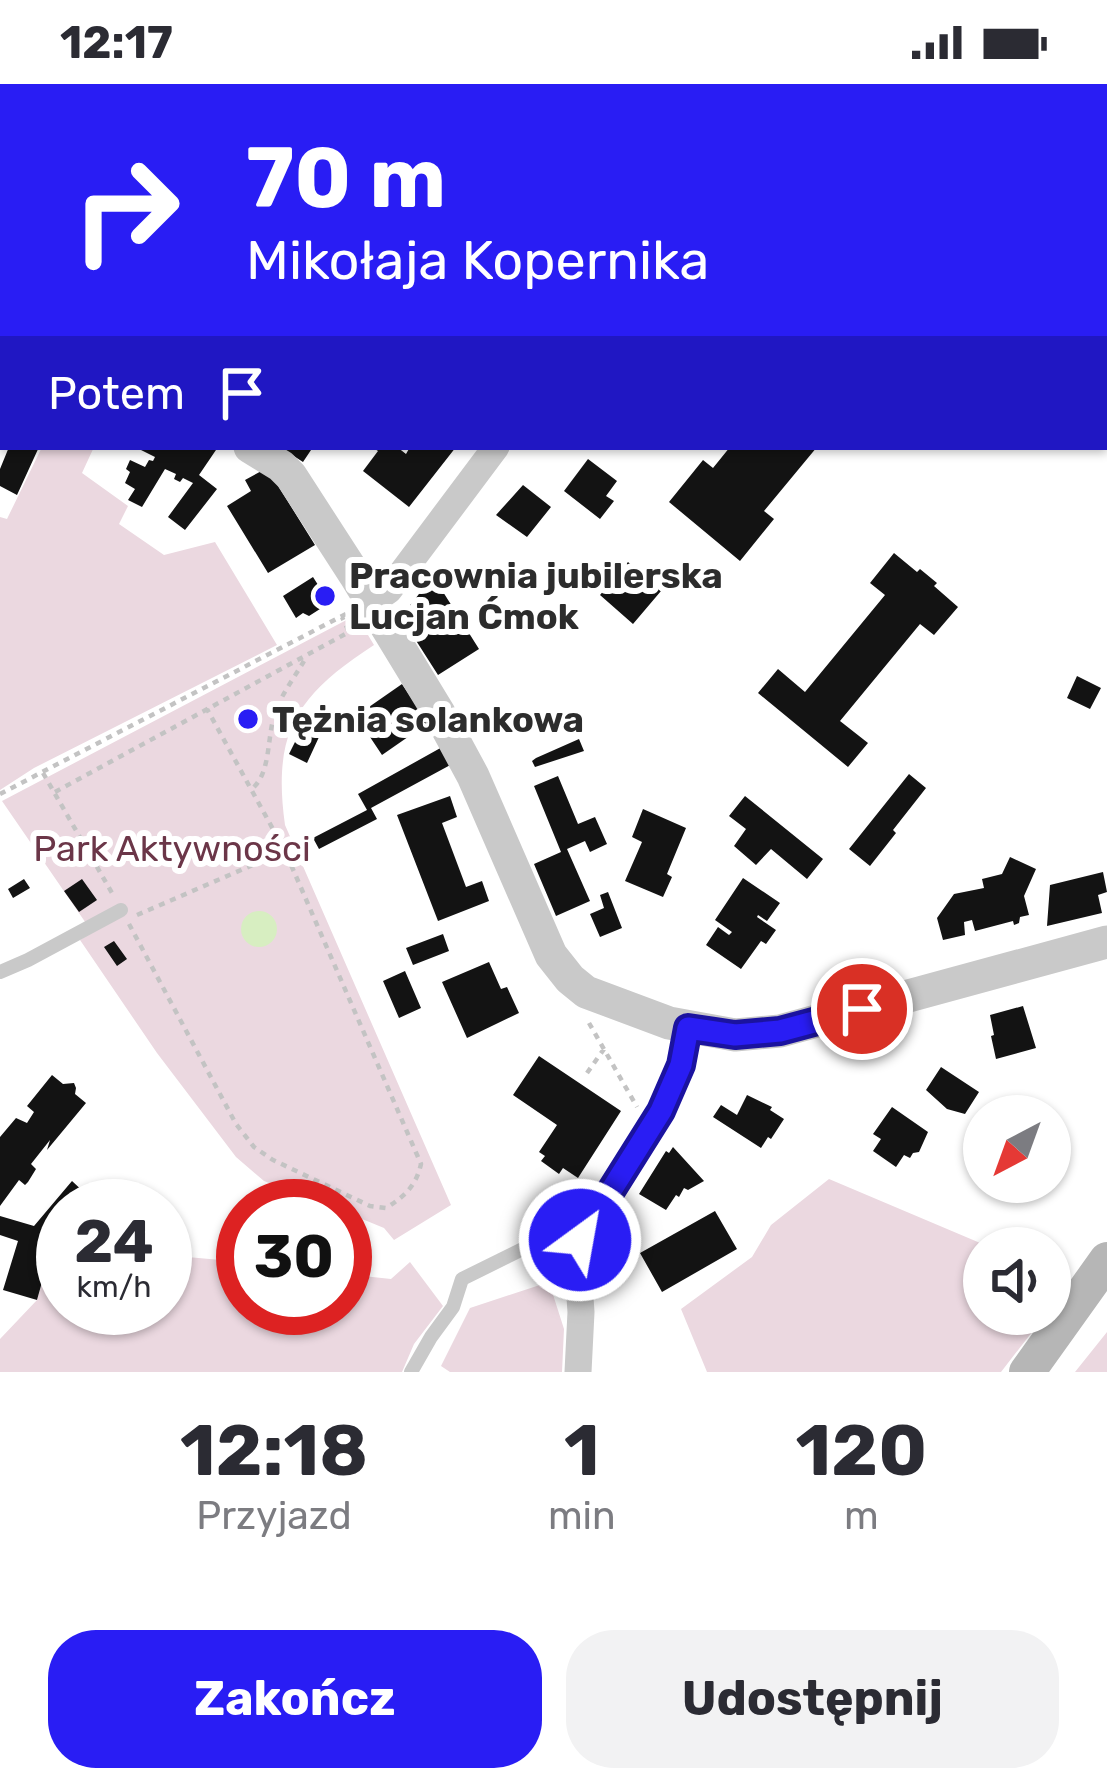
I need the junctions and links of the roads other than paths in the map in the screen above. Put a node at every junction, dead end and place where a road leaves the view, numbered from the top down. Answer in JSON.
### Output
{"nodes":[{"id":1,"x":255,"y":450,"type":"edge"},
{"id":2,"x":494,"y":450,"type":"edge"},
{"id":3,"x":357,"y":609,"type":"junction"},
{"id":4,"x":121,"y":910,"type":"road end"},
{"id":5,"x":1107,"y":942,"type":"edge"},
{"id":6,"x":0,"y":972,"type":"edge"},
{"id":7,"x":688,"y":1028,"type":"junction"},
{"id":8,"x":593,"y":1219,"type":"junction"},
{"id":9,"x":1107,"y":1260,"type":"edge"},
{"id":10,"x":412,"y":1372,"type":"edge"},
{"id":11,"x":578,"y":1372,"type":"edge"},
{"id":12,"x":1027,"y":1372,"type":"edge"}],
"edges":[{"from":1,"to":3,"type":"street"},
{"from":2,"to":3,"type":"street"},
{"from":3,"to":7,"type":"street"},
{"from":4,"to":6,"type":"lane"},
{"from":5,"to":7,"type":"street"},
{"from":7,"to":8,"type":"street"},
{"from":8,"to":10,"type":"lane"},
{"from":8,"to":11,"type":"street"},
{"from":9,"to":12,"type":"main road"}]}
